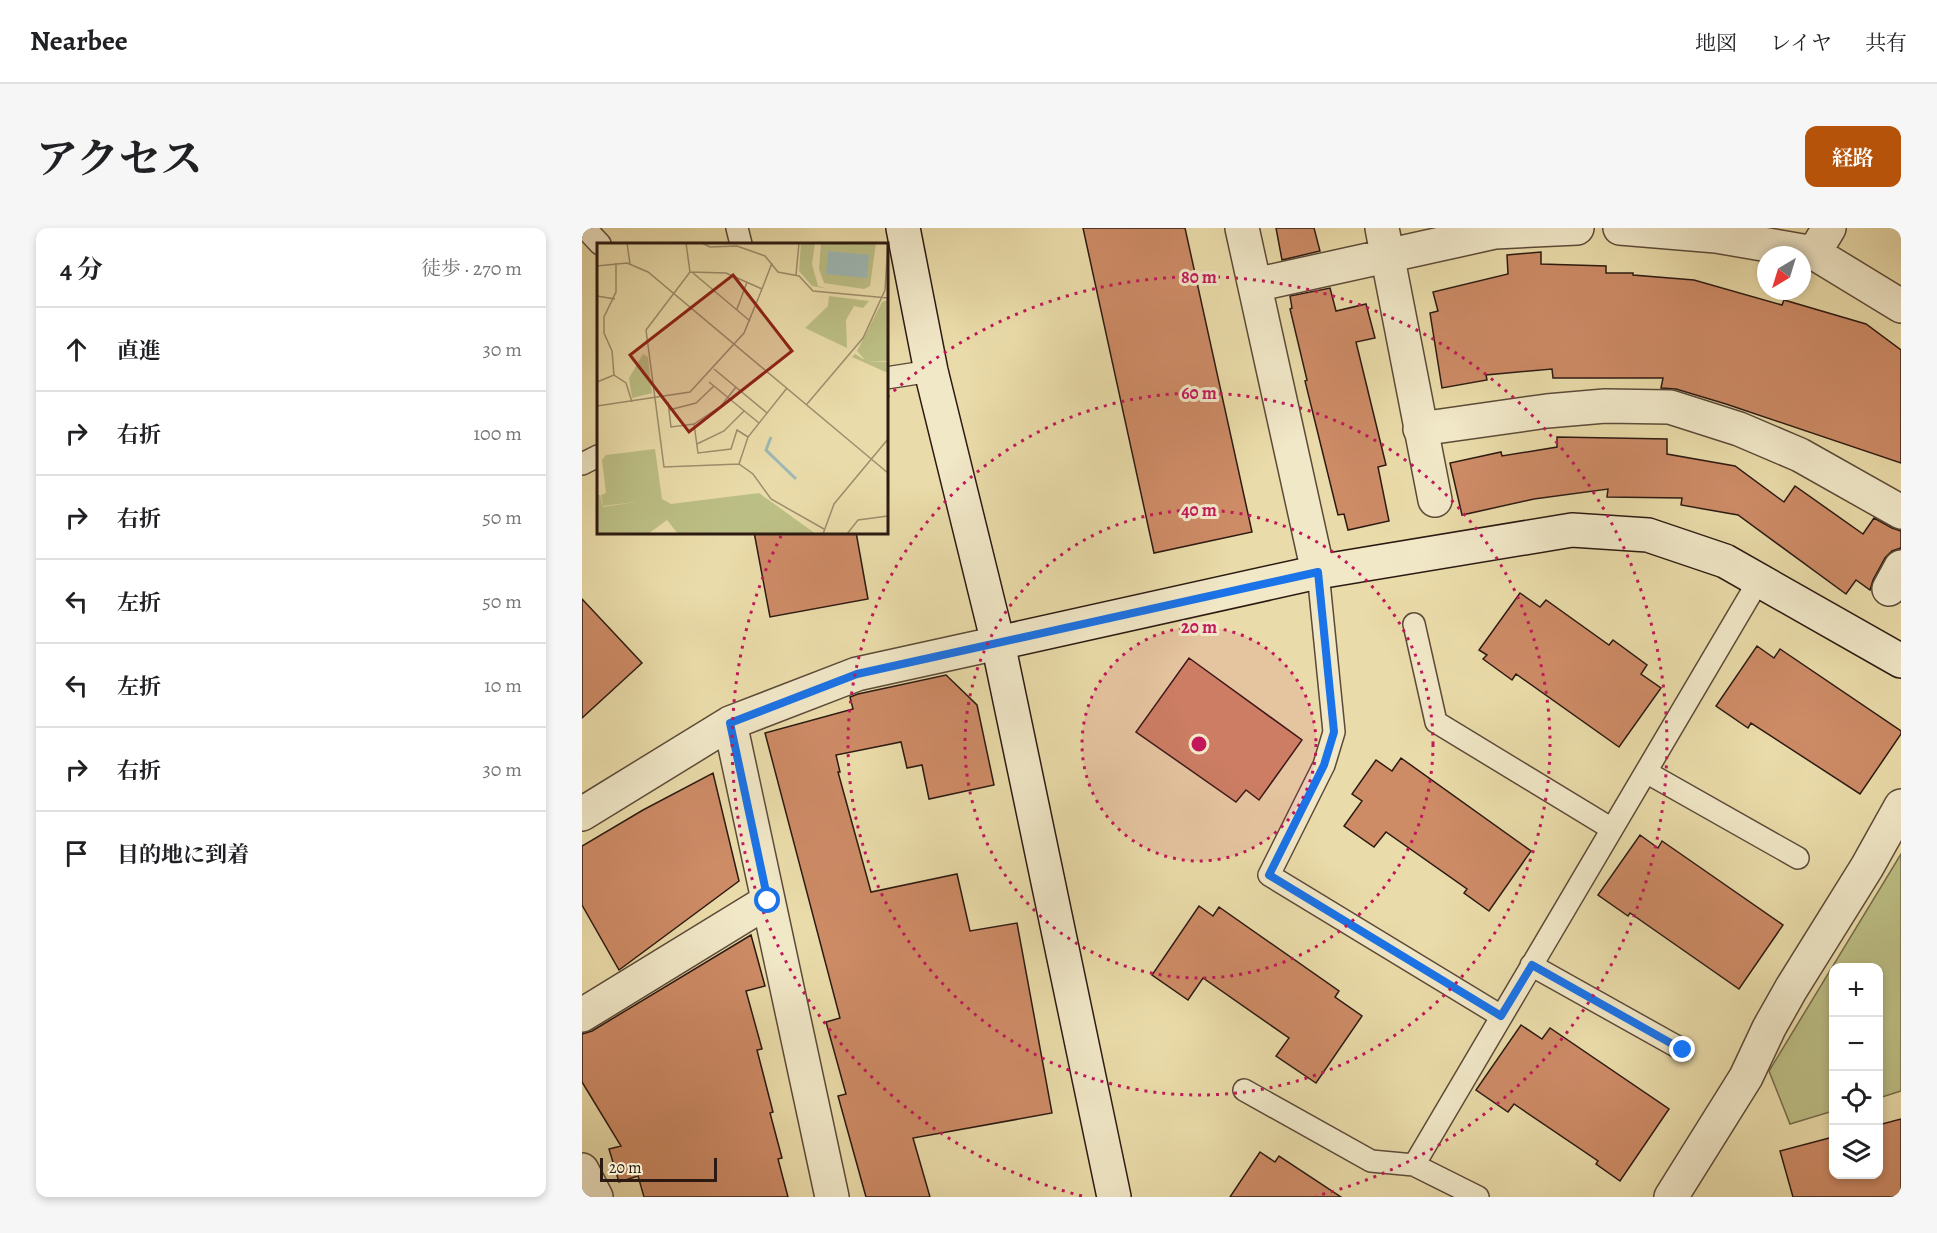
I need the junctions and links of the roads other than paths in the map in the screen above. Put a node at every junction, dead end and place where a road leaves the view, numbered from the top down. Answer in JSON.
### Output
{"nodes":[{"id":1,"x":585,"y":228,"type":"edge"},
{"id":2,"x":737,"y":228,"type":"edge"},
{"id":3,"x":903,"y":228,"type":"edge"},
{"id":4,"x":1242,"y":228,"type":"edge"},
{"id":5,"x":1577,"y":228,"type":"edge"},
{"id":6,"x":1620,"y":228,"type":"edge"},
{"id":7,"x":1385,"y":241,"type":"edge"},
{"id":8,"x":1822,"y":241,"type":"edge"},
{"id":9,"x":599,"y":243,"type":"edge"},
{"id":10,"x":741,"y":243,"type":"edge"},
{"id":11,"x":1255,"y":285,"type":"junction"},
{"id":12,"x":1901,"y":306,"type":"edge"},
{"id":13,"x":932,"y":371,"type":"junction"},
{"id":14,"x":888,"y":378,"type":"edge"},
{"id":15,"x":1420,"y":429,"type":"junction"},
{"id":16,"x":597,"y":456,"type":"edge"},
{"id":17,"x":582,"y":464,"type":"edge"},
{"id":18,"x":1435,"y":500,"type":"dead end"},
{"id":19,"x":1901,"y":512,"type":"edge"},
{"id":20,"x":1318,"y":572,"type":"junction"},
{"id":21,"x":1759,"y":580,"type":"junction"},
{"id":22,"x":1414,"y":624,"type":"dead end"},
{"id":23,"x":998,"y":644,"type":"junction"},
{"id":24,"x":1901,"y":661,"type":"edge"},
{"id":25,"x":730,"y":723,"type":"junction"},
{"id":26,"x":1646,"y":772,"type":"junction"},
{"id":27,"x":1901,"y":806,"type":"edge"},
{"id":28,"x":582,"y":814,"type":"edge"},
{"id":29,"x":1612,"y":829,"type":"junction"},
{"id":30,"x":1798,"y":858,"type":"dead end"},
{"id":31,"x":768,"y":901,"type":"junction"},
{"id":32,"x":1532,"y":965,"type":"junction"},
{"id":33,"x":582,"y":1015,"type":"edge"},
{"id":34,"x":1501,"y":1016,"type":"junction"},
{"id":35,"x":1683,"y":1050,"type":"dead end"},
{"id":36,"x":1244,"y":1090,"type":"dead end"},
{"id":37,"x":1414,"y":1165,"type":"junction"},
{"id":38,"x":582,"y":1170,"type":"edge"},
{"id":39,"x":596,"y":1197,"type":"edge"},
{"id":40,"x":832,"y":1197,"type":"edge"},
{"id":41,"x":1114,"y":1197,"type":"edge"},
{"id":42,"x":1478,"y":1197,"type":"edge"},
{"id":43,"x":1671,"y":1197,"type":"edge"}],
"edges":[{"from":1,"to":9,"type":"lane"},
{"from":2,"to":10,"type":"lane"},
{"from":3,"to":13,"type":"street"},
{"from":4,"to":11,"type":"street"},
{"from":5,"to":7,"type":"street"},
{"from":6,"to":8,"type":"street"},
{"from":7,"to":11,"type":"street"},
{"from":7,"to":15,"type":"street"},
{"from":8,"to":12,"type":"street"},
{"from":11,"to":20,"type":"street"},
{"from":13,"to":14,"type":"lane"},
{"from":13,"to":23,"type":"street"},
{"from":15,"to":18,"type":"street"},
{"from":15,"to":19,"type":"street"},
{"from":16,"to":17,"type":"lane"},
{"from":20,"to":21,"type":"street"},
{"from":20,"to":23,"type":"street"},
{"from":20,"to":34,"type":"lane"},
{"from":21,"to":24,"type":"street"},
{"from":21,"to":26,"type":"lane"},
{"from":22,"to":29,"type":"lane"},
{"from":23,"to":25,"type":"street"},
{"from":23,"to":41,"type":"street"},
{"from":25,"to":28,"type":"street"},
{"from":25,"to":31,"type":"street"},
{"from":26,"to":29,"type":"lane"},
{"from":26,"to":30,"type":"lane"},
{"from":27,"to":43,"type":"street"},
{"from":29,"to":32,"type":"lane"},
{"from":31,"to":33,"type":"street"},
{"from":31,"to":40,"type":"street"},
{"from":32,"to":34,"type":"lane"},
{"from":32,"to":35,"type":"lane"},
{"from":34,"to":37,"type":"lane"},
{"from":36,"to":37,"type":"lane"},
{"from":37,"to":42,"type":"lane"},
{"from":38,"to":39,"type":"street"}]}
